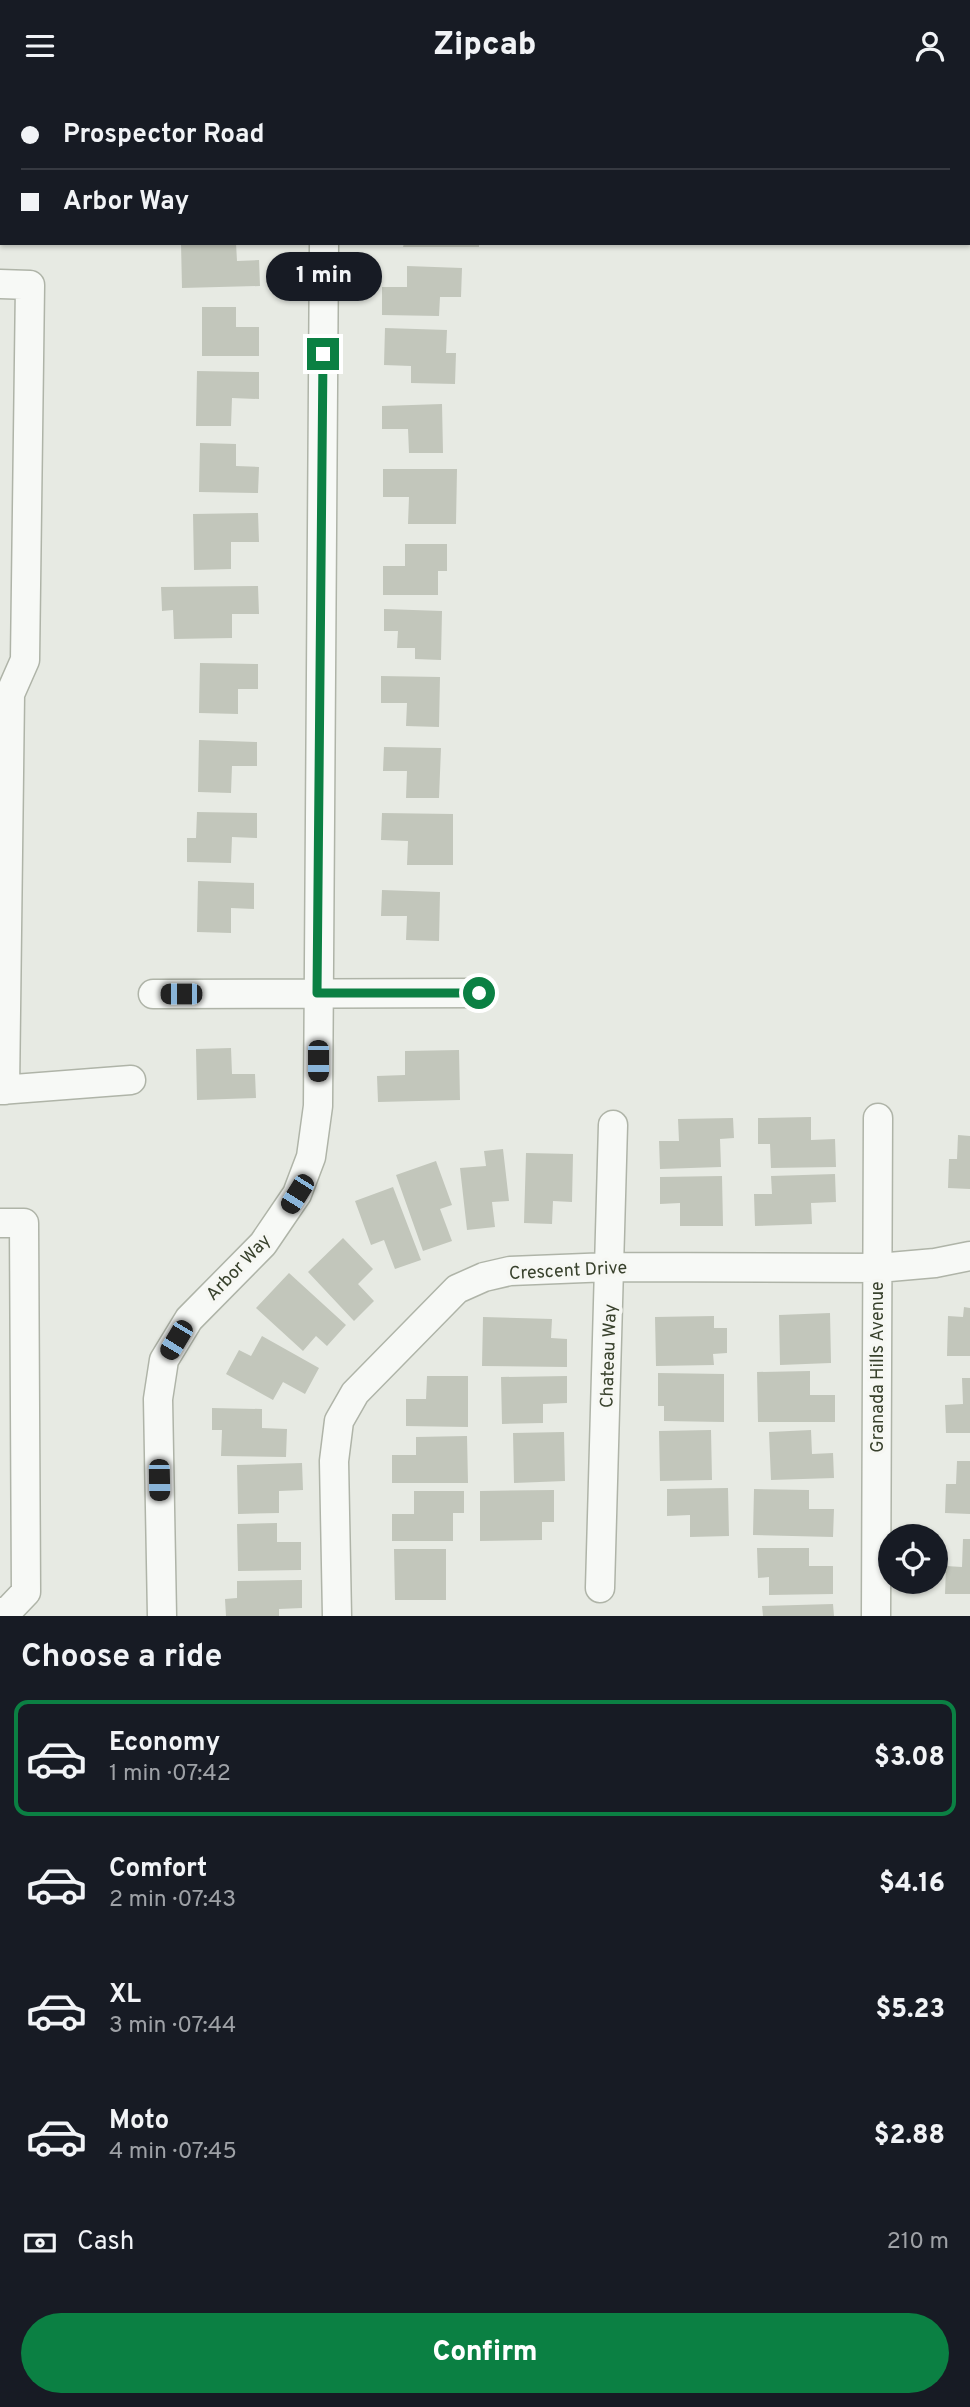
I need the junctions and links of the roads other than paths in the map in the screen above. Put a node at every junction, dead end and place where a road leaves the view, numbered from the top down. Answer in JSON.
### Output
{"nodes":[{"id":1,"x":324,"y":245,"type":"edge"},
{"id":2,"x":0,"y":285,"type":"edge"},
{"id":3,"x":5,"y":694,"type":"edge"},
{"id":4,"x":317,"y":993,"type":"junction"},
{"id":5,"x":479,"y":993,"type":"dead end"},
{"id":6,"x":153,"y":994,"type":"dead end"},
{"id":7,"x":131,"y":1080,"type":"dead end"},
{"id":8,"x":2,"y":1090,"type":"edge"},
{"id":9,"x":878,"y":1118,"type":"dead end"},
{"id":10,"x":613,"y":1125,"type":"dead end"},
{"id":11,"x":0,"y":1223,"type":"edge"},
{"id":12,"x":970,"y":1256,"type":"edge"},
{"id":13,"x":610,"y":1266,"type":"junction"},
{"id":14,"x":878,"y":1268,"type":"junction"},
{"id":15,"x":600,"y":1588,"type":"dead end"},
{"id":16,"x":0,"y":1612,"type":"edge"},
{"id":17,"x":162,"y":1616,"type":"edge"},
{"id":18,"x":337,"y":1616,"type":"edge"},
{"id":19,"x":876,"y":1616,"type":"edge"}],
"edges":[{"from":1,"to":4,"type":"street","name":"Arbor Way"},
{"from":2,"to":3,"type":"street"},
{"from":3,"to":8,"type":"street"},
{"from":4,"to":5,"type":"street"},
{"from":4,"to":6,"type":"street"},
{"from":4,"to":17,"type":"street","name":"Arbor Way"},
{"from":7,"to":8,"type":"street"},
{"from":9,"to":14,"type":"street","name":"Granada Hills Avenue"},
{"from":10,"to":13,"type":"street","name":"Chateau Way"},
{"from":11,"to":16,"type":"street"},
{"from":12,"to":14,"type":"street","name":"Crescent Drive"},
{"from":13,"to":14,"type":"street","name":"Crescent Drive"},
{"from":13,"to":15,"type":"street","name":"Chateau Way"},
{"from":13,"to":18,"type":"street","name":"Crescent Drive"},
{"from":14,"to":19,"type":"street","name":"Granada Hills Avenue"}]}
